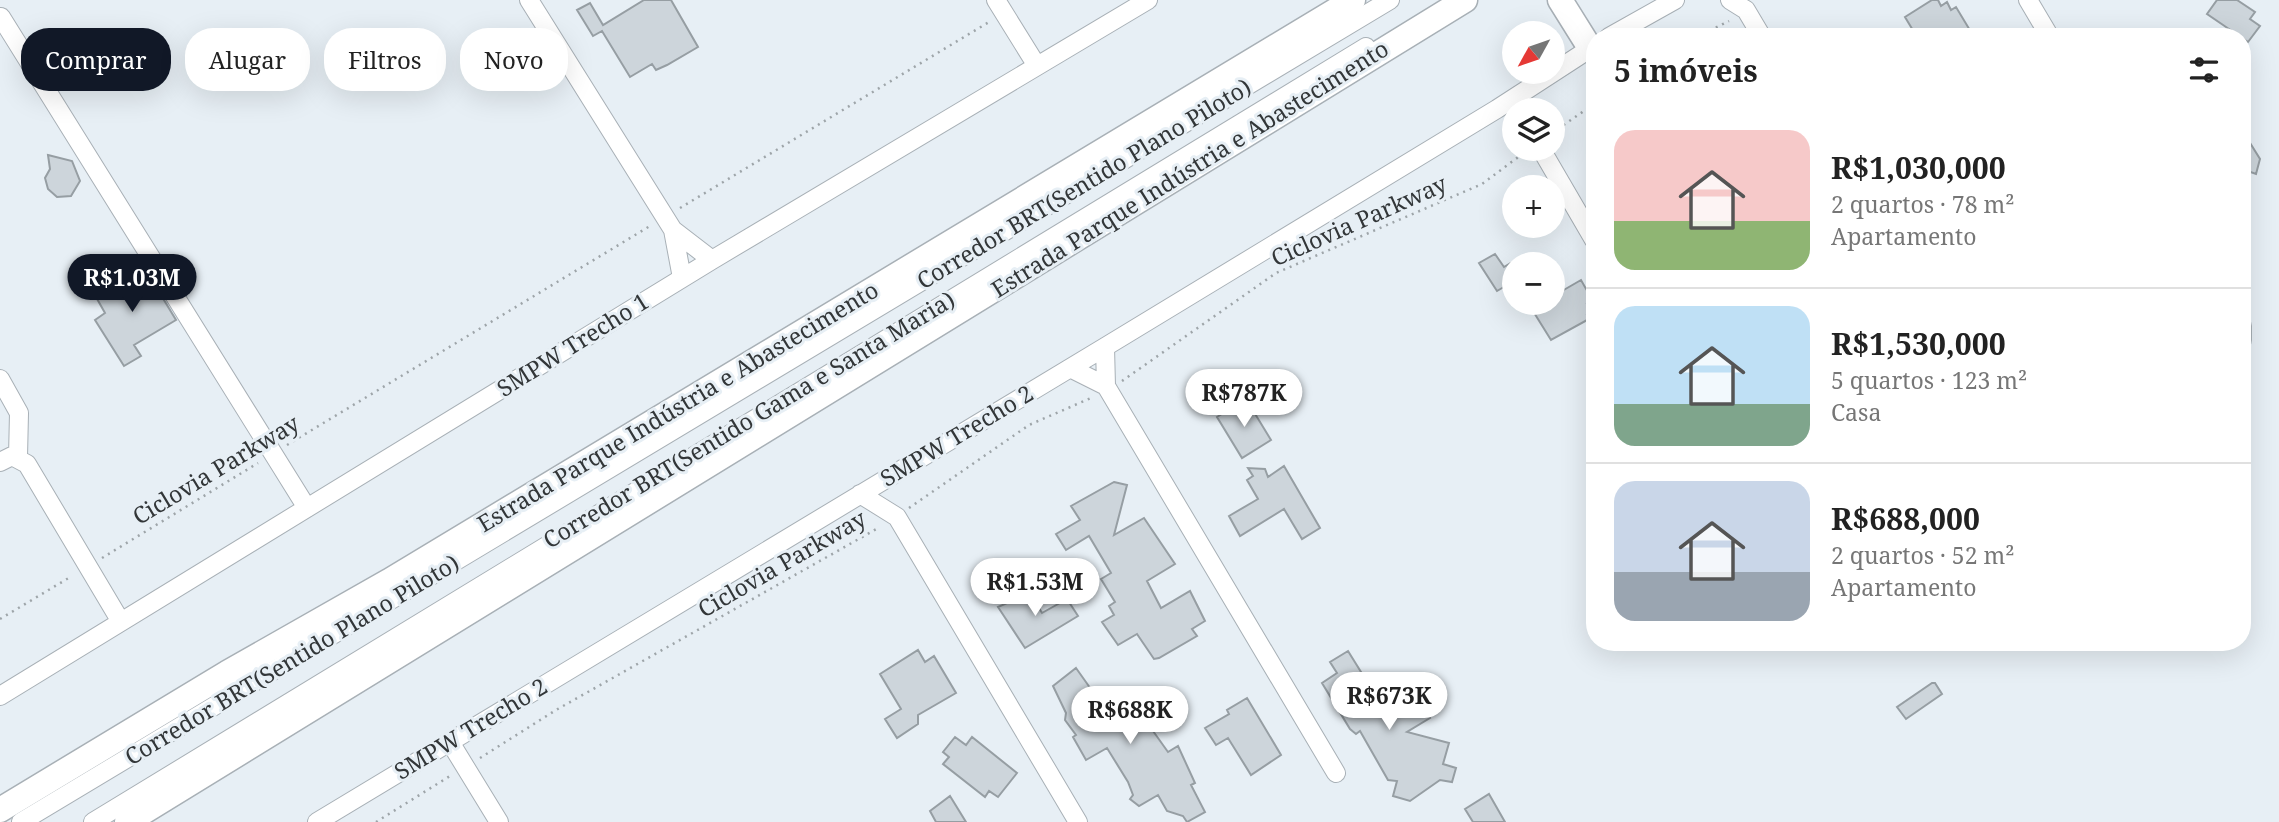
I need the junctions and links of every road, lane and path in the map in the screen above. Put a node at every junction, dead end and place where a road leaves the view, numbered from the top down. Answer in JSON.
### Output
{"nodes":[{"id":1,"x":529,"y":0,"type":"edge"},
{"id":2,"x":1148,"y":0,"type":"edge"},
{"id":3,"x":1353,"y":0,"type":"edge"},
{"id":4,"x":1390,"y":0,"type":"edge"},
{"id":5,"x":1443,"y":0,"type":"edge"},
{"id":6,"x":1465,"y":0,"type":"edge"},
{"id":7,"x":1560,"y":0,"type":"edge"},
{"id":8,"x":1573,"y":0,"type":"edge"},
{"id":9,"x":1675,"y":0,"type":"edge"},
{"id":10,"x":1730,"y":0,"type":"edge"},
{"id":11,"x":2028,"y":0,"type":"edge"},
{"id":12,"x":1747,"y":5,"type":"edge"},
{"id":13,"x":1000,"y":6,"type":"edge"},
{"id":14,"x":1121,"y":8,"type":"edge"},
{"id":15,"x":1,"y":17,"type":"edge"},
{"id":16,"x":1589,"y":28,"type":"edge"},
{"id":17,"x":1623,"y":28,"type":"edge"},
{"id":18,"x":1758,"y":28,"type":"edge"},
{"id":19,"x":2045,"y":28,"type":"edge"},
{"id":20,"x":1586,"y":30,"type":"edge"},
{"id":21,"x":1586,"y":49,"type":"edge"},
{"id":22,"x":1037,"y":66,"type":"junction"},
{"id":23,"x":1529,"y":88,"type":"junction"},
{"id":24,"x":1528,"y":98,"type":"edge"},
{"id":25,"x":1496,"y":109,"type":"junction"},
{"id":26,"x":1586,"y":110,"type":"edge"},
{"id":27,"x":1502,"y":112,"type":"edge"},
{"id":28,"x":1565,"y":124,"type":"edge"},
{"id":29,"x":1514,"y":161,"type":"edge"},
{"id":30,"x":1548,"y":161,"type":"edge"},
{"id":31,"x":669,"y":224,"type":"junction"},
{"id":32,"x":1586,"y":226,"type":"edge"},
{"id":33,"x":712,"y":260,"type":"junction"},
{"id":34,"x":682,"y":278,"type":"junction"},
{"id":35,"x":1105,"y":347,"type":"junction"},
{"id":36,"x":1070,"y":368,"type":"junction"},
{"id":37,"x":0,"y":379,"type":"edge"},
{"id":38,"x":1107,"y":388,"type":"junction"},
{"id":39,"x":273,"y":454,"type":"junction"},
{"id":40,"x":9,"y":459,"type":"edge"},
{"id":41,"x":889,"y":477,"type":"junction"},
{"id":42,"x":860,"y":494,"type":"junction"},
{"id":43,"x":307,"y":508,"type":"junction"},
{"id":44,"x":896,"y":516,"type":"junction"},
{"id":45,"x":87,"y":566,"type":"junction"},
{"id":46,"x":0,"y":619,"type":"edge"},
{"id":47,"x":121,"y":622,"type":"junction"},
{"id":48,"x":0,"y":696,"type":"edge"},
{"id":49,"x":450,"y":741,"type":"junction"},
{"id":50,"x":466,"y":766,"type":"junction"},
{"id":51,"x":1336,"y":773,"type":"dead end"},
{"id":52,"x":0,"y":810,"type":"edge"},
{"id":53,"x":21,"y":822,"type":"edge"},
{"id":54,"x":93,"y":822,"type":"edge"},
{"id":55,"x":127,"y":822,"type":"edge"},
{"id":56,"x":317,"y":822,"type":"edge"},
{"id":57,"x":376,"y":822,"type":"edge"},
{"id":58,"x":499,"y":822,"type":"edge"},
{"id":59,"x":1078,"y":822,"type":"edge"}],
"edges":[{"from":1,"to":31,"type":"street"},
{"from":2,"to":14,"type":"street","name":"SMPW Trecho 1"},
{"from":3,"to":52,"type":"highway","name":"Estrada Parque Indústria e Abastecimento"},
{"from":4,"to":53,"type":"street","name":"Corredor BRT(Sentido Plano Piloto)"},
{"from":5,"to":54,"type":"street","name":"Corredor BRT(Sentido Gama e Santa Maria)"},
{"from":6,"to":55,"type":"highway","name":"Estrada Parque Indústria e Abastecimento"},
{"from":7,"to":20,"type":"highway"},
{"from":8,"to":16,"type":"highway"},
{"from":9,"to":17,"type":"street","name":"SMPW Trecho 2"},
{"from":10,"to":12,"type":"street"},
{"from":11,"to":19,"type":"street"},
{"from":12,"to":18,"type":"street"},
{"from":13,"to":22,"type":"street"},
{"from":13,"to":31,"type":"path","name":"Ciclovia Parkway"},
{"from":14,"to":22,"type":"street","name":"SMPW Trecho 1"},
{"from":15,"to":39,"type":"street"},
{"from":21,"to":23,"type":"street","name":"SMPW Trecho 2"},
{"from":22,"to":33,"type":"street","name":"SMPW Trecho 1"},
{"from":23,"to":24,"type":"street"},
{"from":23,"to":25,"type":"street","name":"SMPW Trecho 2"},
{"from":25,"to":27,"type":"street"},
{"from":25,"to":35,"type":"street","name":"SMPW Trecho 2"},
{"from":26,"to":28,"type":"path"},
{"from":29,"to":38,"type":"path","name":"Ciclovia Parkway"},
{"from":30,"to":32,"type":"street"},
{"from":31,"to":33,"type":"street"},
{"from":31,"to":34,"type":"street"},
{"from":31,"to":39,"type":"path","name":"Ciclovia Parkway"},
{"from":33,"to":34,"type":"street","name":"SMPW Trecho 1"},
{"from":34,"to":43,"type":"street","name":"SMPW Trecho 1"},
{"from":35,"to":36,"type":"street","name":"SMPW Trecho 2"},
{"from":35,"to":38,"type":"street"},
{"from":36,"to":38,"type":"street"},
{"from":36,"to":41,"type":"street","name":"SMPW Trecho 2"},
{"from":37,"to":40,"type":"street"},
{"from":38,"to":44,"type":"path","name":"Ciclovia Parkway"},
{"from":38,"to":51,"type":"street"},
{"from":39,"to":43,"type":"street"},
{"from":39,"to":45,"type":"path","name":"Ciclovia Parkway"},
{"from":40,"to":45,"type":"street"},
{"from":41,"to":42,"type":"street","name":"SMPW Trecho 2"},
{"from":41,"to":44,"type":"street"},
{"from":42,"to":44,"type":"street"},
{"from":42,"to":49,"type":"street","name":"SMPW Trecho 2"},
{"from":43,"to":47,"type":"street","name":"SMPW Trecho 1"},
{"from":44,"to":50,"type":"path","name":"Ciclovia Parkway"},
{"from":44,"to":59,"type":"street"},
{"from":45,"to":46,"type":"path","name":"Ciclovia Parkway"},
{"from":45,"to":47,"type":"street"},
{"from":47,"to":48,"type":"street","name":"SMPW Trecho 1"},
{"from":49,"to":50,"type":"street"},
{"from":49,"to":56,"type":"street","name":"SMPW Trecho 2"},
{"from":50,"to":57,"type":"path","name":"Ciclovia Parkway"},
{"from":50,"to":58,"type":"street"}]}
